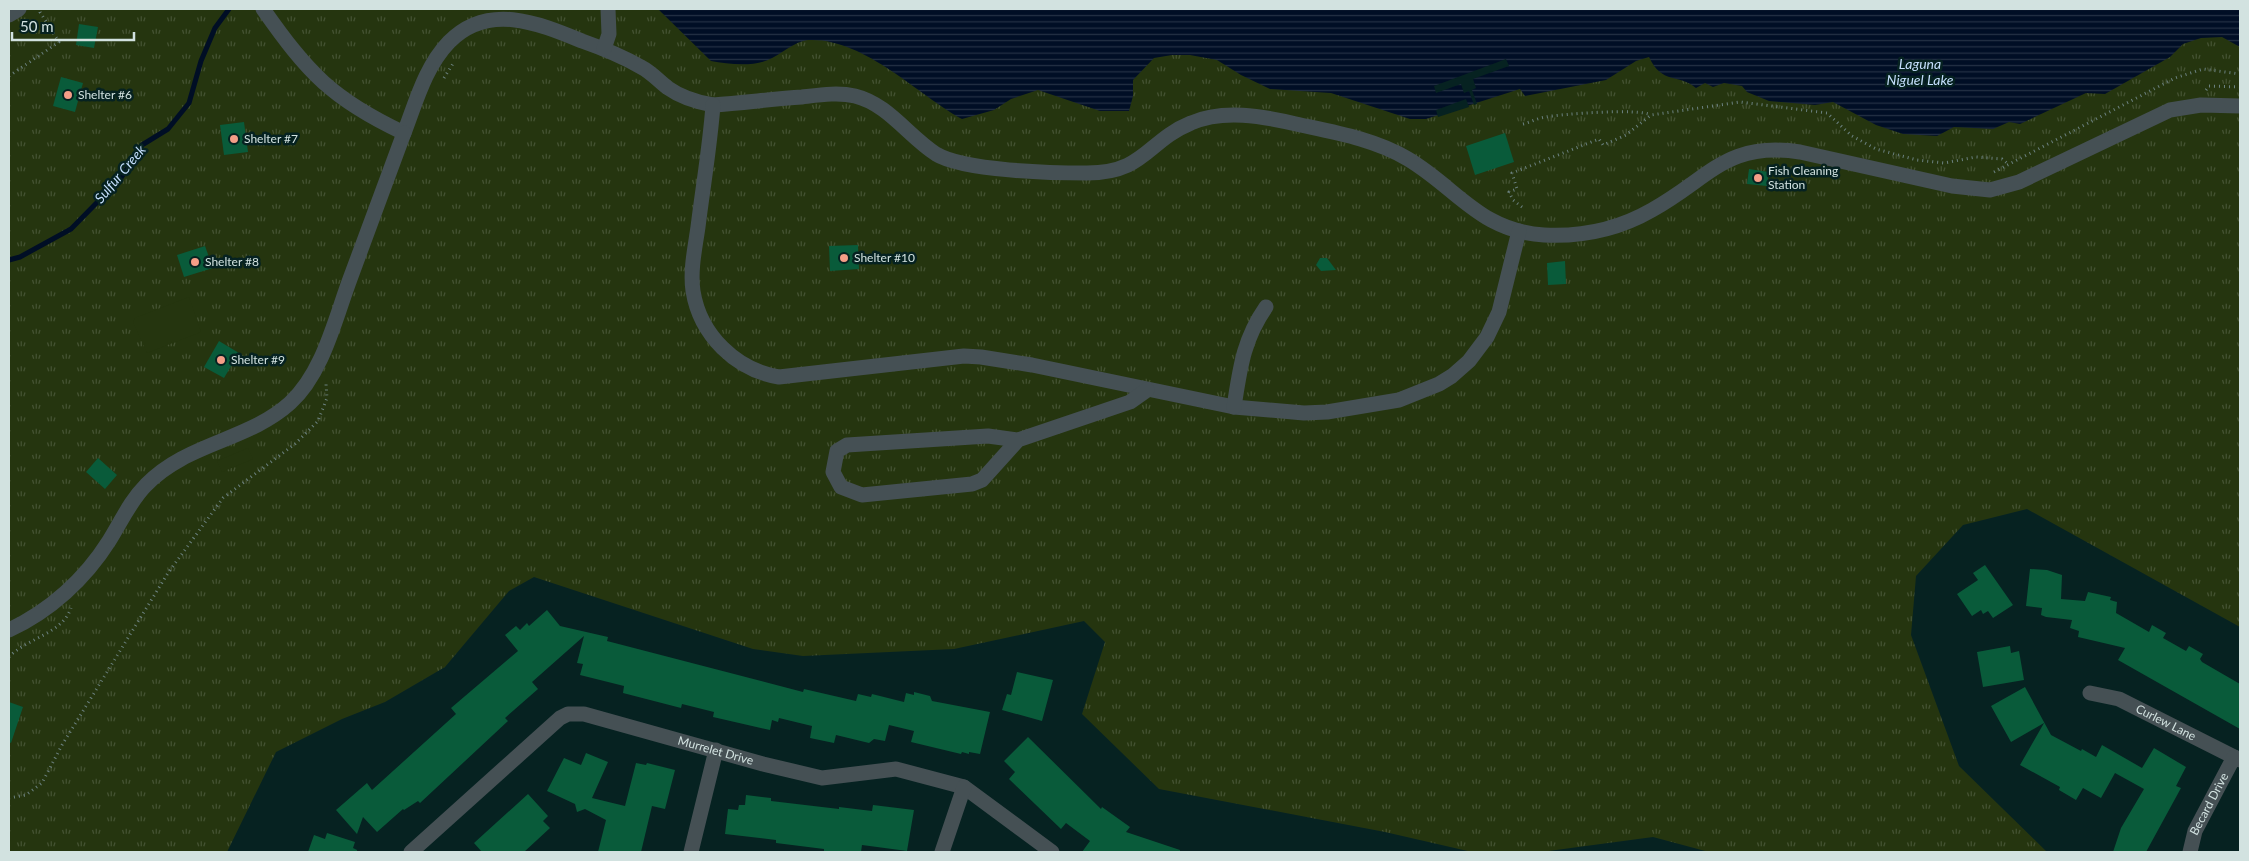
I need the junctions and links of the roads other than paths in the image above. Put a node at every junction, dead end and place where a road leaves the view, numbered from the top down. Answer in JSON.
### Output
{"nodes":[{"id":1,"x":18,"y":9,"type":"edge"},
{"id":2,"x":264,"y":9,"type":"edge"},
{"id":3,"x":608,"y":9,"type":"edge"},
{"id":4,"x":9,"y":15,"type":"edge"},
{"id":5,"x":604,"y":49,"type":"junction"},
{"id":6,"x":713,"y":106,"type":"junction"},
{"id":7,"x":2240,"y":106,"type":"edge"},
{"id":8,"x":404,"y":134,"type":"junction"},
{"id":9,"x":1519,"y":232,"type":"junction"},
{"id":10,"x":1266,"y":307,"type":"dead end"},
{"id":11,"x":1147,"y":390,"type":"junction"},
{"id":12,"x":1234,"y":408,"type":"junction"},
{"id":13,"x":1018,"y":440,"type":"junction"},
{"id":14,"x":9,"y":630,"type":"edge"},
{"id":15,"x":2090,"y":693,"type":"dead end"},
{"id":16,"x":716,"y":750,"type":"junction"},
{"id":17,"x":2237,"y":759,"type":"edge"},
{"id":18,"x":964,"y":787,"type":"junction"},
{"id":19,"x":411,"y":852,"type":"edge"},
{"id":20,"x":691,"y":852,"type":"edge"},
{"id":21,"x":942,"y":852,"type":"edge"},
{"id":22,"x":1052,"y":852,"type":"edge"},
{"id":23,"x":2190,"y":852,"type":"edge"}],
"edges":[{"from":1,"to":4,"type":"street"},
{"from":2,"to":8,"type":"street"},
{"from":3,"to":5,"type":"street"},
{"from":5,"to":6,"type":"street"},
{"from":5,"to":8,"type":"street"},
{"from":6,"to":9,"type":"street"},
{"from":6,"to":11,"type":"street"},
{"from":7,"to":9,"type":"street"},
{"from":8,"to":14,"type":"street"},
{"from":9,"to":12,"type":"street"},
{"from":10,"to":12,"type":"street"},
{"from":11,"to":12,"type":"street"},
{"from":11,"to":13,"type":"street"},
{"from":13,"to":13,"type":"street"},
{"from":15,"to":17,"type":"street","name":"Curlew Lane"},
{"from":16,"to":18,"type":"street","name":"Murrelet Drive"},
{"from":16,"to":19,"type":"street","name":"Murrelet Drive"},
{"from":16,"to":20,"type":"street"},
{"from":17,"to":23,"type":"street","name":"Becard Drive"},
{"from":18,"to":21,"type":"street"},
{"from":18,"to":22,"type":"street","name":"Murrelet Drive"}]}
